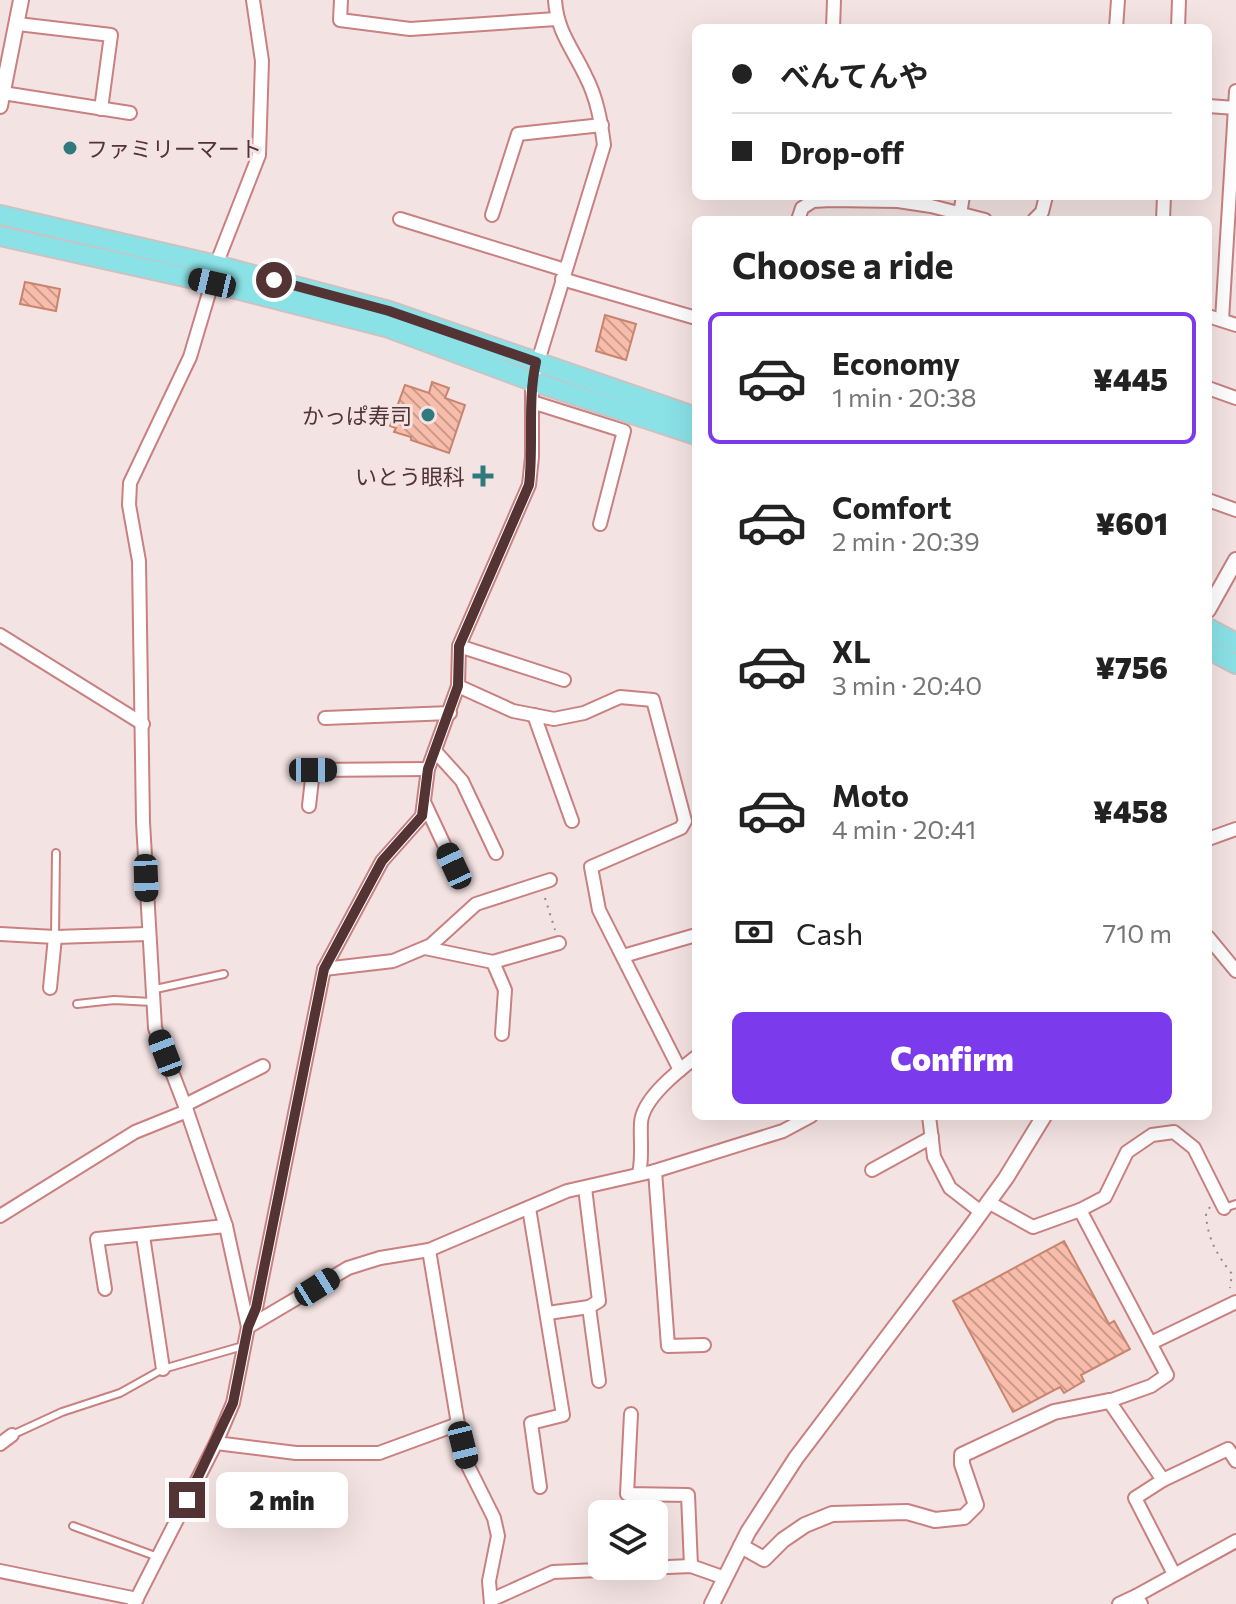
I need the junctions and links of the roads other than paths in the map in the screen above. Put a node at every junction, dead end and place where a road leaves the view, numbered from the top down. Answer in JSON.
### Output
{"nodes":[{"id":1,"x":21,"y":0,"type":"edge"},
{"id":2,"x":253,"y":0,"type":"edge"},
{"id":3,"x":341,"y":0,"type":"edge"},
{"id":4,"x":555,"y":0,"type":"edge"},
{"id":5,"x":834,"y":0,"type":"edge"},
{"id":6,"x":1118,"y":0,"type":"edge"},
{"id":7,"x":1179,"y":0,"type":"edge"},
{"id":8,"x":556,"y":19,"type":"junction"},
{"id":9,"x":18,"y":24,"type":"junction"},
{"id":10,"x":833,"y":24,"type":"edge"},
{"id":11,"x":1116,"y":24,"type":"edge"},
{"id":12,"x":1178,"y":24,"type":"edge"},
{"id":13,"x":1236,"y":91,"type":"edge"},
{"id":14,"x":2,"y":100,"type":"edge"},
{"id":15,"x":1212,"y":106,"type":"edge"},
{"id":16,"x":1236,"y":108,"type":"edge"},
{"id":17,"x":101,"y":109,"type":"junction"},
{"id":18,"x":130,"y":113,"type":"dead end"},
{"id":19,"x":602,"y":125,"type":"junction"},
{"id":20,"x":816,"y":200,"type":"edge"},
{"id":21,"x":872,"y":200,"type":"edge"},
{"id":22,"x":962,"y":200,"type":"edge"},
{"id":23,"x":960,"y":214,"type":"junction"},
{"id":24,"x":0,"y":215,"type":"edge"},
{"id":25,"x":492,"y":215,"type":"dead end"},
{"id":26,"x":799,"y":216,"type":"edge"},
{"id":27,"x":968,"y":216,"type":"edge"},
{"id":28,"x":400,"y":219,"type":"dead end"},
{"id":29,"x":0,"y":236,"type":"edge"},
{"id":30,"x":214,"y":274,"type":"junction"},
{"id":31,"x":563,"y":274,"type":"junction"},
{"id":32,"x":692,"y":317,"type":"edge"},
{"id":33,"x":1212,"y":317,"type":"edge"},
{"id":34,"x":1222,"y":320,"type":"junction"},
{"id":35,"x":1236,"y":325,"type":"edge"},
{"id":36,"x":536,"y":362,"type":"junction"},
{"id":37,"x":532,"y":381,"type":"junction"},
{"id":38,"x":1212,"y":389,"type":"edge"},
{"id":39,"x":1236,"y":398,"type":"edge"},
{"id":40,"x":532,"y":402,"type":"junction"},
{"id":41,"x":692,"y":416,"type":"edge"},
{"id":42,"x":692,"y":434,"type":"edge"},
{"id":43,"x":1212,"y":501,"type":"edge"},
{"id":44,"x":1236,"y":510,"type":"edge"},
{"id":45,"x":600,"y":524,"type":"dead end"},
{"id":46,"x":1236,"y":560,"type":"edge"},
{"id":47,"x":1212,"y":603,"type":"edge"},
{"id":48,"x":1212,"y":630,"type":"edge"},
{"id":49,"x":0,"y":635,"type":"edge"},
{"id":50,"x":1236,"y":643,"type":"edge"},
{"id":51,"x":459,"y":646,"type":"junction"},
{"id":52,"x":1212,"y":651,"type":"edge"},
{"id":53,"x":1236,"y":664,"type":"edge"},
{"id":54,"x":564,"y":680,"type":"dead end"},
{"id":55,"x":458,"y":686,"type":"junction"},
{"id":56,"x":450,"y":713,"type":"junction"},
{"id":57,"x":534,"y":715,"type":"junction"},
{"id":58,"x":325,"y":718,"type":"dead end"},
{"id":59,"x":143,"y":724,"type":"junction"},
{"id":60,"x":435,"y":751,"type":"junction"},
{"id":61,"x":428,"y":769,"type":"junction"},
{"id":62,"x":424,"y":802,"type":"junction"},
{"id":63,"x":309,"y":806,"type":"dead end"},
{"id":64,"x":572,"y":821,"type":"dead end"},
{"id":65,"x":1236,"y":829,"type":"edge"},
{"id":66,"x":1212,"y":838,"type":"edge"},
{"id":67,"x":56,"y":853,"type":"dead end"},
{"id":68,"x":496,"y":853,"type":"dead end"},
{"id":69,"x":454,"y":866,"type":"dead end"},
{"id":70,"x":546,"y":882,"type":"road end"},
{"id":71,"x":0,"y":934,"type":"edge"},
{"id":72,"x":148,"y":934,"type":"junction"},
{"id":73,"x":692,"y":936,"type":"edge"},
{"id":74,"x":55,"y":937,"type":"junction"},
{"id":75,"x":1212,"y":942,"type":"edge"},
{"id":76,"x":559,"y":943,"type":"road end"},
{"id":77,"x":425,"y":948,"type":"junction"},
{"id":78,"x":623,"y":956,"type":"junction"},
{"id":79,"x":493,"y":962,"type":"junction"},
{"id":80,"x":324,"y":969,"type":"junction"},
{"id":81,"x":1236,"y":971,"type":"edge"},
{"id":82,"x":224,"y":974,"type":"dead end"},
{"id":83,"x":50,"y":988,"type":"dead end"},
{"id":84,"x":152,"y":996,"type":"junction"},
{"id":85,"x":77,"y":1004,"type":"dead end"},
{"id":86,"x":502,"y":1034,"type":"dead end"},
{"id":87,"x":692,"y":1060,"type":"edge"},
{"id":88,"x":263,"y":1066,"type":"dead end"},
{"id":89,"x":680,"y":1070,"type":"junction"},
{"id":90,"x":186,"y":1108,"type":"junction"},
{"id":91,"x":804,"y":1120,"type":"edge"},
{"id":92,"x":930,"y":1120,"type":"edge"},
{"id":93,"x":1041,"y":1120,"type":"edge"},
{"id":94,"x":932,"y":1137,"type":"junction"},
{"id":95,"x":872,"y":1170,"type":"dead end"},
{"id":96,"x":655,"y":1171,"type":"junction"},
{"id":97,"x":639,"y":1174,"type":"junction"},
{"id":98,"x":585,"y":1188,"type":"junction"},
{"id":99,"x":1226,"y":1203,"type":"edge"},
{"id":100,"x":984,"y":1207,"type":"junction"},
{"id":101,"x":529,"y":1208,"type":"junction"},
{"id":102,"x":1080,"y":1210,"type":"junction"},
{"id":103,"x":0,"y":1216,"type":"edge"},
{"id":104,"x":226,"y":1226,"type":"junction"},
{"id":105,"x":143,"y":1236,"type":"junction"},
{"id":106,"x":429,"y":1250,"type":"junction"},
{"id":107,"x":105,"y":1289,"type":"dead end"},
{"id":108,"x":1232,"y":1304,"type":"edge"},
{"id":109,"x":589,"y":1307,"type":"junction"},
{"id":110,"x":548,"y":1313,"type":"junction"},
{"id":111,"x":248,"y":1327,"type":"junction"},
{"id":112,"x":1151,"y":1343,"type":"junction"},
{"id":113,"x":245,"y":1345,"type":"junction"},
{"id":114,"x":704,"y":1345,"type":"dead end"},
{"id":115,"x":163,"y":1369,"type":"junction"},
{"id":116,"x":599,"y":1381,"type":"dead end"},
{"id":117,"x":1109,"y":1401,"type":"junction"},
{"id":118,"x":631,"y":1414,"type":"dead end"},
{"id":119,"x":458,"y":1424,"type":"junction"},
{"id":120,"x":12,"y":1435,"type":"joint"},
{"id":121,"x":216,"y":1443,"type":"junction"},
{"id":122,"x":0,"y":1444,"type":"edge"},
{"id":123,"x":1236,"y":1461,"type":"edge"},
{"id":124,"x":1163,"y":1480,"type":"junction"},
{"id":125,"x":540,"y":1487,"type":"dead end"},
{"id":126,"x":73,"y":1526,"type":"dead end"},
{"id":127,"x":1236,"y":1541,"type":"edge"},
{"id":128,"x":741,"y":1546,"type":"junction"},
{"id":129,"x":158,"y":1557,"type":"junction"},
{"id":130,"x":691,"y":1566,"type":"junction"},
{"id":131,"x":0,"y":1571,"type":"edge"},
{"id":132,"x":1174,"y":1574,"type":"junction"},
{"id":133,"x":725,"y":1578,"type":"junction"},
{"id":134,"x":1138,"y":1600,"type":"edge"},
{"id":135,"x":136,"y":1602,"type":"edge"},
{"id":136,"x":491,"y":1602,"type":"edge"},
{"id":137,"x":712,"y":1604,"type":"edge"},
{"id":138,"x":1119,"y":1604,"type":"edge"}],
"edges":[{"from":1,"to":9,"type":"street"},
{"from":2,"to":30,"type":"street"},
{"from":3,"to":8,"type":"street"},
{"from":4,"to":8,"type":"street"},
{"from":5,"to":10,"type":"street"},
{"from":6,"to":11,"type":"street"},
{"from":7,"to":12,"type":"street"},
{"from":8,"to":19,"type":"street"},
{"from":9,"to":14,"type":"street"},
{"from":9,"to":17,"type":"street"},
{"from":13,"to":16,"type":"street"},
{"from":14,"to":17,"type":"street"},
{"from":15,"to":16,"type":"street"},
{"from":16,"to":34,"type":"street"},
{"from":17,"to":18,"type":"street"},
{"from":19,"to":25,"type":"street"},
{"from":19,"to":31,"type":"street"},
{"from":20,"to":26,"type":"street"},
{"from":21,"to":23,"type":"street"},
{"from":22,"to":23,"type":"street"},
{"from":23,"to":27,"type":"street"},
{"from":24,"to":30,"type":"main road"},
{"from":28,"to":31,"type":"street"},
{"from":29,"to":30,"type":"main road"},
{"from":30,"to":36,"type":"main road"},
{"from":30,"to":37,"type":"main road"},
{"from":30,"to":59,"type":"street"},
{"from":31,"to":32,"type":"street"},
{"from":31,"to":36,"type":"street"},
{"from":33,"to":34,"type":"street"},
{"from":34,"to":35,"type":"street"},
{"from":36,"to":37,"type":"street"},
{"from":36,"to":41,"type":"main road"},
{"from":37,"to":40,"type":"street"},
{"from":37,"to":42,"type":"main road"},
{"from":38,"to":39,"type":"street"},
{"from":40,"to":45,"type":"street"},
{"from":40,"to":51,"type":"street"},
{"from":43,"to":44,"type":"street"},
{"from":46,"to":47,"type":"street"},
{"from":48,"to":50,"type":"main road"},
{"from":49,"to":59,"type":"street"},
{"from":51,"to":54,"type":"street"},
{"from":51,"to":55,"type":"street"},
{"from":52,"to":53,"type":"main road"},
{"from":55,"to":56,"type":"street"},
{"from":55,"to":57,"type":"street"},
{"from":56,"to":58,"type":"street"},
{"from":56,"to":60,"type":"street"},
{"from":57,"to":64,"type":"street"},
{"from":57,"to":78,"type":"street"},
{"from":59,"to":72,"type":"street"},
{"from":60,"to":61,"type":"street"},
{"from":60,"to":68,"type":"street"},
{"from":61,"to":62,"type":"street"},
{"from":61,"to":63,"type":"street"},
{"from":62,"to":69,"type":"street"},
{"from":62,"to":80,"type":"street"},
{"from":65,"to":66,"type":"street"},
{"from":67,"to":74,"type":"lane"},
{"from":70,"to":77,"type":"street"},
{"from":71,"to":74,"type":"street"},
{"from":72,"to":74,"type":"street"},
{"from":72,"to":84,"type":"street"},
{"from":73,"to":78,"type":"street"},
{"from":74,"to":83,"type":"street"},
{"from":75,"to":81,"type":"street"},
{"from":76,"to":79,"type":"street"},
{"from":77,"to":79,"type":"street"},
{"from":77,"to":80,"type":"street"},
{"from":78,"to":89,"type":"street"},
{"from":79,"to":86,"type":"street"},
{"from":80,"to":111,"type":"street"},
{"from":82,"to":84,"type":"lane"},
{"from":84,"to":85,"type":"lane"},
{"from":84,"to":90,"type":"street"},
{"from":87,"to":89,"type":"street"},
{"from":88,"to":90,"type":"street"},
{"from":89,"to":97,"type":"street"},
{"from":90,"to":103,"type":"street"},
{"from":90,"to":104,"type":"street"},
{"from":91,"to":96,"type":"street"},
{"from":92,"to":94,"type":"street"},
{"from":93,"to":100,"type":"street"},
{"from":94,"to":95,"type":"street"},
{"from":94,"to":100,"type":"street"},
{"from":96,"to":97,"type":"street"},
{"from":96,"to":114,"type":"street"},
{"from":97,"to":98,"type":"street"},
{"from":98,"to":101,"type":"street"},
{"from":98,"to":109,"type":"street"},
{"from":99,"to":102,"type":"street"},
{"from":100,"to":102,"type":"street"},
{"from":100,"to":128,"type":"street"},
{"from":101,"to":106,"type":"street"},
{"from":101,"to":110,"type":"street"},
{"from":102,"to":112,"type":"street"},
{"from":104,"to":105,"type":"street"},
{"from":104,"to":111,"type":"street"},
{"from":105,"to":107,"type":"street"},
{"from":105,"to":115,"type":"street"},
{"from":106,"to":111,"type":"street"},
{"from":106,"to":119,"type":"street"},
{"from":108,"to":112,"type":"street"},
{"from":109,"to":110,"type":"street"},
{"from":109,"to":116,"type":"street"},
{"from":110,"to":125,"type":"street"},
{"from":111,"to":113,"type":"street"},
{"from":112,"to":117,"type":"street"},
{"from":113,"to":115,"type":"lane"},
{"from":113,"to":121,"type":"street"},
{"from":115,"to":120,"type":"lane"},
{"from":117,"to":124,"type":"street"},
{"from":117,"to":128,"type":"street"},
{"from":118,"to":130,"type":"street"},
{"from":119,"to":121,"type":"street"},
{"from":119,"to":136,"type":"street"},
{"from":120,"to":122,"type":"street"},
{"from":121,"to":129,"type":"street"},
{"from":123,"to":124,"type":"street"},
{"from":124,"to":132,"type":"street"},
{"from":126,"to":129,"type":"lane"},
{"from":127,"to":132,"type":"street"},
{"from":128,"to":133,"type":"street"},
{"from":129,"to":135,"type":"street"},
{"from":130,"to":133,"type":"street"},
{"from":130,"to":136,"type":"street"},
{"from":131,"to":135,"type":"street"},
{"from":132,"to":134,"type":"street"},
{"from":133,"to":137,"type":"street"},
{"from":134,"to":138,"type":"street"}]}
